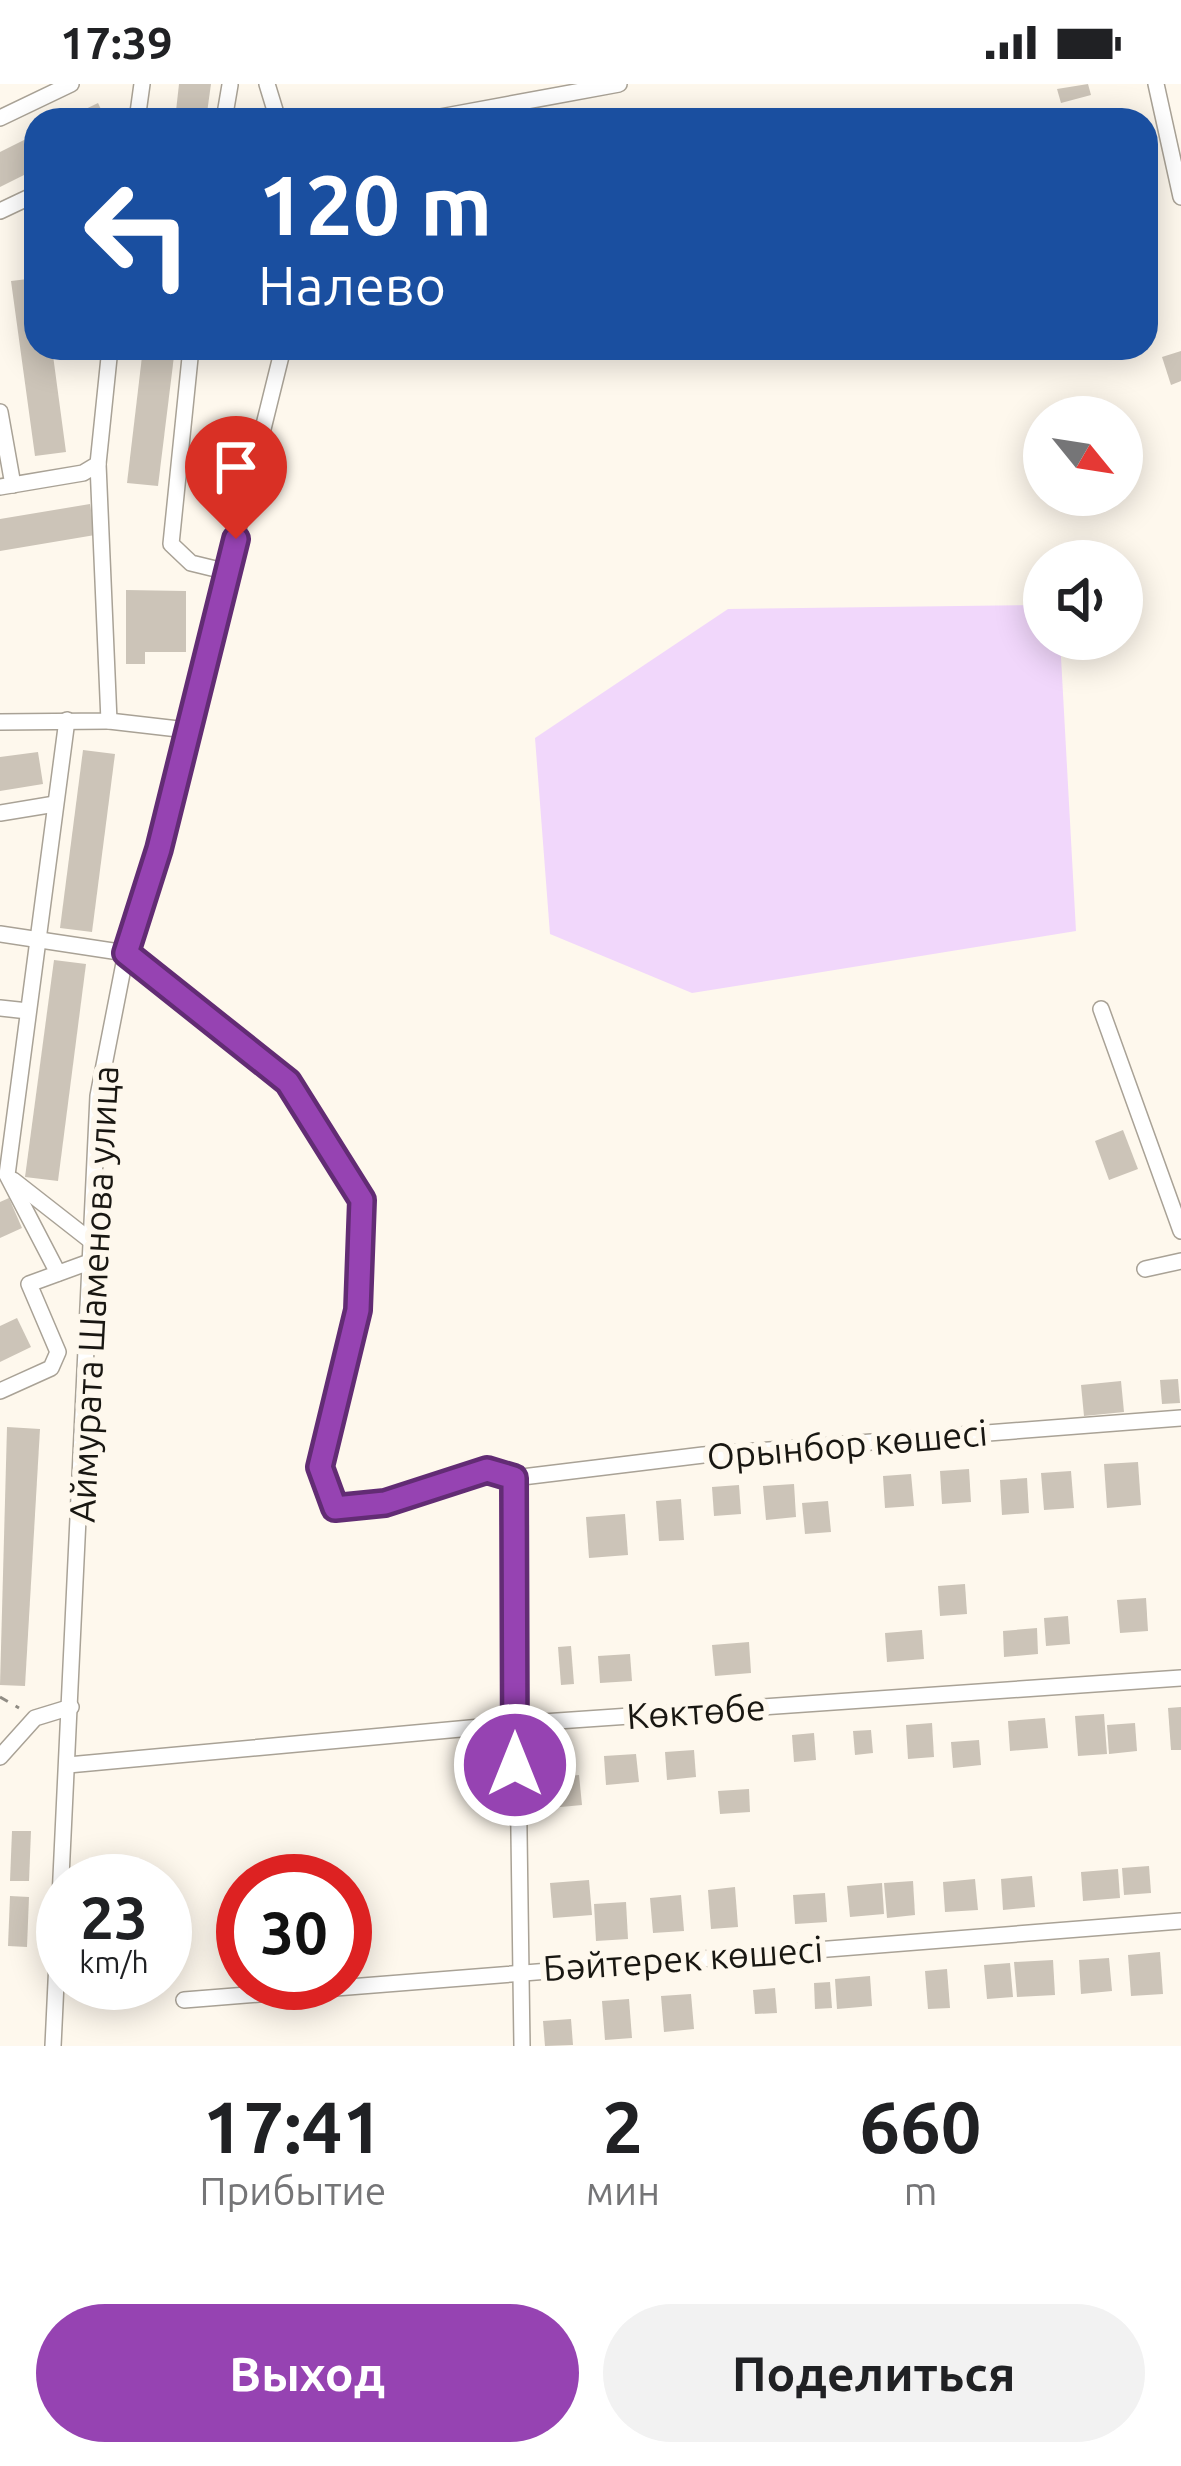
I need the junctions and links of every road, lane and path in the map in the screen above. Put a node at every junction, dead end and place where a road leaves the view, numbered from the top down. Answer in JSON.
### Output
{"nodes":[{"id":1,"x":71,"y":84,"type":"edge"},
{"id":2,"x":620,"y":84,"type":"edge"},
{"id":3,"x":1156,"y":84,"type":"edge"},
{"id":4,"x":489,"y":108,"type":"edge"},
{"id":5,"x":0,"y":118,"type":"edge"},
{"id":6,"x":1181,"y":197,"type":"edge"},
{"id":7,"x":109,"y":360,"type":"edge"},
{"id":8,"x":189,"y":360,"type":"edge"},
{"id":9,"x":280,"y":360,"type":"edge"},
{"id":10,"x":0,"y":412,"type":"edge"},
{"id":11,"x":98,"y":464,"type":"junction"},
{"id":12,"x":6,"y":486,"type":"edge"},
{"id":13,"x":228,"y":572,"type":"junction"},
{"id":14,"x":67,"y":720,"type":"junction"},
{"id":15,"x":109,"y":721,"type":"junction"},
{"id":16,"x":0,"y":722,"type":"edge"},
{"id":17,"x":187,"y":730,"type":"junction"},
{"id":18,"x":55,"y":804,"type":"junction"},
{"id":19,"x":0,"y":813,"type":"edge"},
{"id":20,"x":0,"y":934,"type":"edge"},
{"id":21,"x":38,"y":939,"type":"junction"},
{"id":22,"x":126,"y":953,"type":"junction"},
{"id":23,"x":0,"y":1008,"type":"edge"},
{"id":24,"x":1101,"y":1009,"type":"dead end"},
{"id":25,"x":28,"y":1011,"type":"junction"},
{"id":26,"x":3,"y":1177,"type":"edge"},
{"id":27,"x":1181,"y":1231,"type":"edge"},
{"id":28,"x":92,"y":1240,"type":"junction"},
{"id":29,"x":92,"y":1261,"type":"junction"},
{"id":30,"x":1181,"y":1261,"type":"edge"},
{"id":31,"x":1145,"y":1269,"type":"dead end"},
{"id":32,"x":58,"y":1273,"type":"junction"},
{"id":33,"x":0,"y":1391,"type":"edge"},
{"id":34,"x":1181,"y":1418,"type":"edge"},
{"id":35,"x":514,"y":1478,"type":"junction"},
{"id":36,"x":1181,"y":1678,"type":"edge"},
{"id":37,"x":0,"y":1697,"type":"edge"},
{"id":38,"x":71,"y":1707,"type":"junction"},
{"id":39,"x":34,"y":1718,"type":"junction"},
{"id":40,"x":514,"y":1724,"type":"junction"},
{"id":41,"x":0,"y":1757,"type":"edge"},
{"id":42,"x":68,"y":1765,"type":"junction"},
{"id":43,"x":64,"y":1854,"type":"edge"},
{"id":44,"x":1181,"y":1921,"type":"edge"},
{"id":45,"x":520,"y":1970,"type":"junction"},
{"id":46,"x":192,"y":1999,"type":"edge"},
{"id":47,"x":55,"y":2010,"type":"edge"},
{"id":48,"x":53,"y":2046,"type":"edge"},
{"id":49,"x":522,"y":2046,"type":"edge"}],
"edges":[{"from":1,"to":5,"type":"street"},
{"from":2,"to":4,"type":"street"},
{"from":3,"to":6,"type":"street"},
{"from":7,"to":11,"type":"street"},
{"from":8,"to":13,"type":"street"},
{"from":9,"to":13,"type":"street","name":"Аймурата Шаменова улица"},
{"from":10,"to":12,"type":"street"},
{"from":11,"to":12,"type":"street"},
{"from":11,"to":15,"type":"street"},
{"from":13,"to":17,"type":"street","name":"Аймурата Шаменова улица"},
{"from":14,"to":15,"type":"street"},
{"from":14,"to":16,"type":"street"},
{"from":14,"to":18,"type":"street"},
{"from":15,"to":17,"type":"street"},
{"from":17,"to":22,"type":"street","name":"Аймурата Шаменова улица"},
{"from":18,"to":19,"type":"street"},
{"from":18,"to":21,"type":"street"},
{"from":20,"to":21,"type":"street"},
{"from":21,"to":22,"type":"street"},
{"from":21,"to":25,"type":"street"},
{"from":22,"to":28,"type":"street","name":"Аймурата Шаменова улица"},
{"from":22,"to":35,"type":"street","name":"Орынбор көшесі"},
{"from":23,"to":25,"type":"street"},
{"from":24,"to":27,"type":"street"},
{"from":25,"to":26,"type":"street"},
{"from":26,"to":28,"type":"street"},
{"from":26,"to":32,"type":"street"},
{"from":28,"to":29,"type":"street","name":"Аймурата Шаменова улица"},
{"from":29,"to":32,"type":"street"},
{"from":29,"to":38,"type":"street","name":"Аймурата Шаменова улица"},
{"from":30,"to":31,"type":"street"},
{"from":32,"to":33,"type":"street"},
{"from":34,"to":35,"type":"street","name":"Орынбор көшесі"},
{"from":35,"to":40,"type":"street"},
{"from":36,"to":40,"type":"street","name":"Көктөбе"},
{"from":37,"to":39,"type":"path"},
{"from":38,"to":39,"type":"street"},
{"from":38,"to":42,"type":"street","name":"Аймурата Шаменова улица"},
{"from":39,"to":41,"type":"street"},
{"from":40,"to":42,"type":"street","name":"Көктөбе"},
{"from":40,"to":45,"type":"street"},
{"from":42,"to":43,"type":"street","name":"Аймурата Шаменова улица"},
{"from":44,"to":45,"type":"street","name":"Бәйтерек көшесі"},
{"from":45,"to":46,"type":"street","name":"Бәйтерек көшесі"},
{"from":45,"to":49,"type":"street"},
{"from":47,"to":48,"type":"street","name":"Аймурата Шаменова улица"}]}
